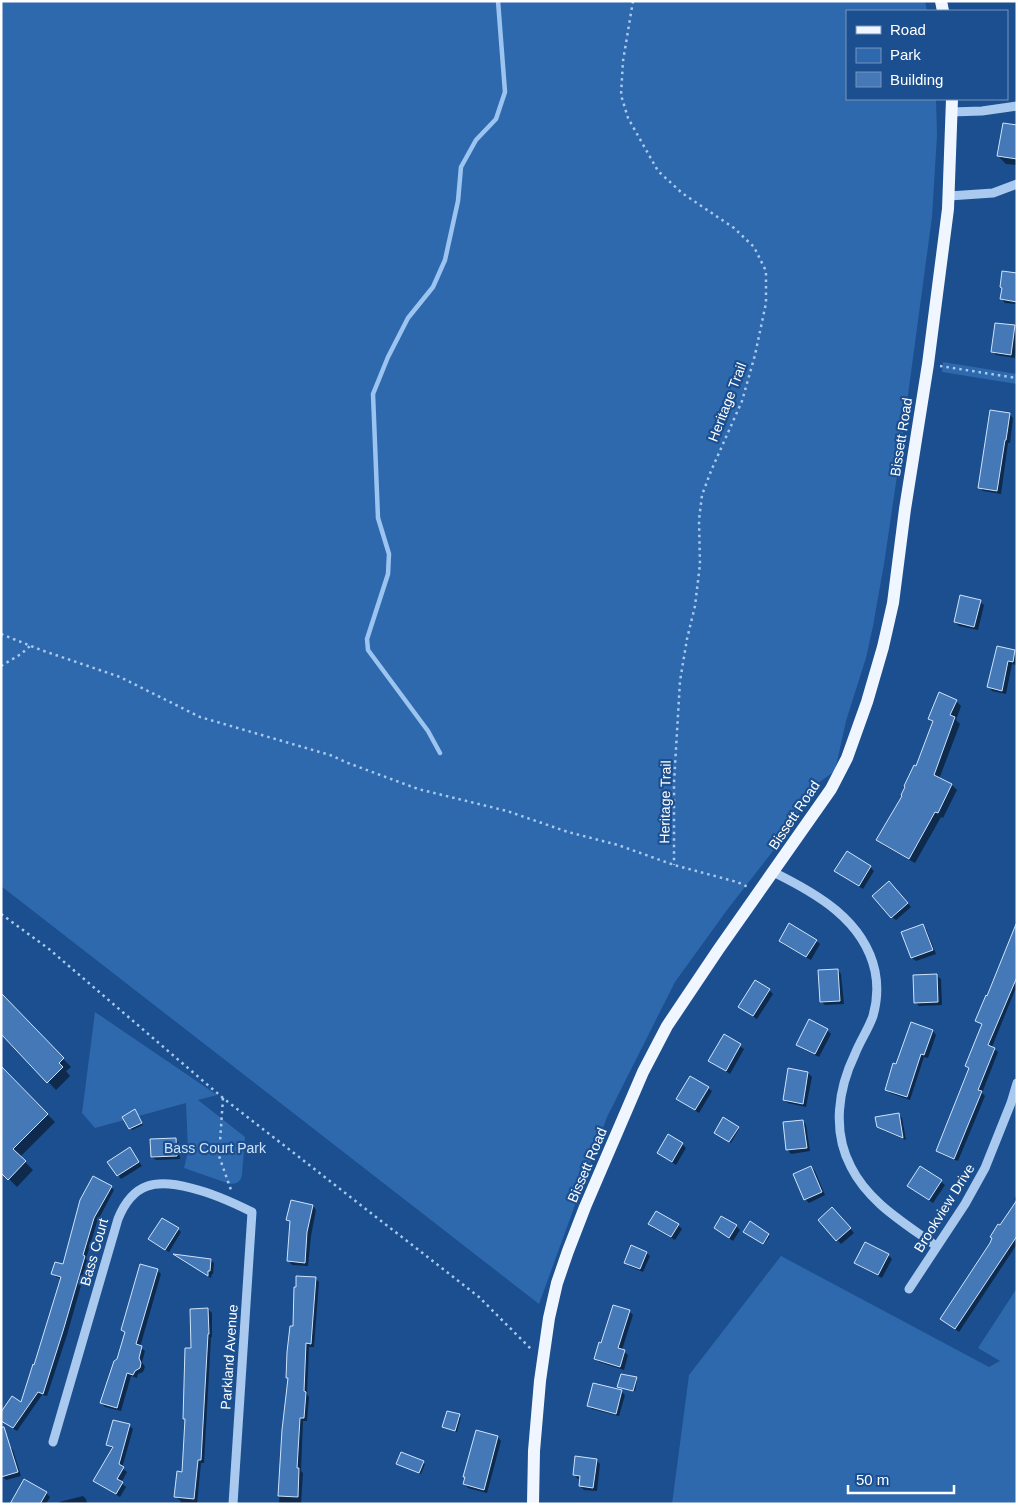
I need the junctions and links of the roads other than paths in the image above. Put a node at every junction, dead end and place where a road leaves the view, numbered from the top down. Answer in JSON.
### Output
{"nodes":[{"id":1,"x":952,"y":100,"type":"edge"},
{"id":2,"x":1017,"y":106,"type":"edge"},
{"id":3,"x":952,"y":112,"type":"junction"},
{"id":4,"x":1017,"y":184,"type":"edge"},
{"id":5,"x":949,"y":196,"type":"junction"},
{"id":6,"x":773,"y":872,"type":"junction"},
{"id":7,"x":1017,"y":1083,"type":"edge"},
{"id":8,"x":252,"y":1212,"type":"joint"},
{"id":9,"x":936,"y":1246,"type":"junction"},
{"id":10,"x":909,"y":1289,"type":"dead end"},
{"id":11,"x":53,"y":1442,"type":"dead end"},
{"id":12,"x":233,"y":1504,"type":"edge"},
{"id":13,"x":533,"y":1504,"type":"edge"}],
"edges":[{"from":1,"to":3,"type":"main road","name":"Bissett Road"},
{"from":2,"to":3,"type":"street"},
{"from":3,"to":5,"type":"main road","name":"Bissett Road"},
{"from":4,"to":5,"type":"street"},
{"from":5,"to":6,"type":"main road","name":"Bissett Road"},
{"from":6,"to":9,"type":"street"},
{"from":6,"to":13,"type":"main road","name":"Bissett Road"},
{"from":7,"to":9,"type":"street","name":"Brookview Drive"},
{"from":8,"to":11,"type":"street","name":"Bass Court"},
{"from":8,"to":12,"type":"street","name":"Parkland Avenue"},
{"from":9,"to":10,"type":"street","name":"Brookview Drive"}]}
